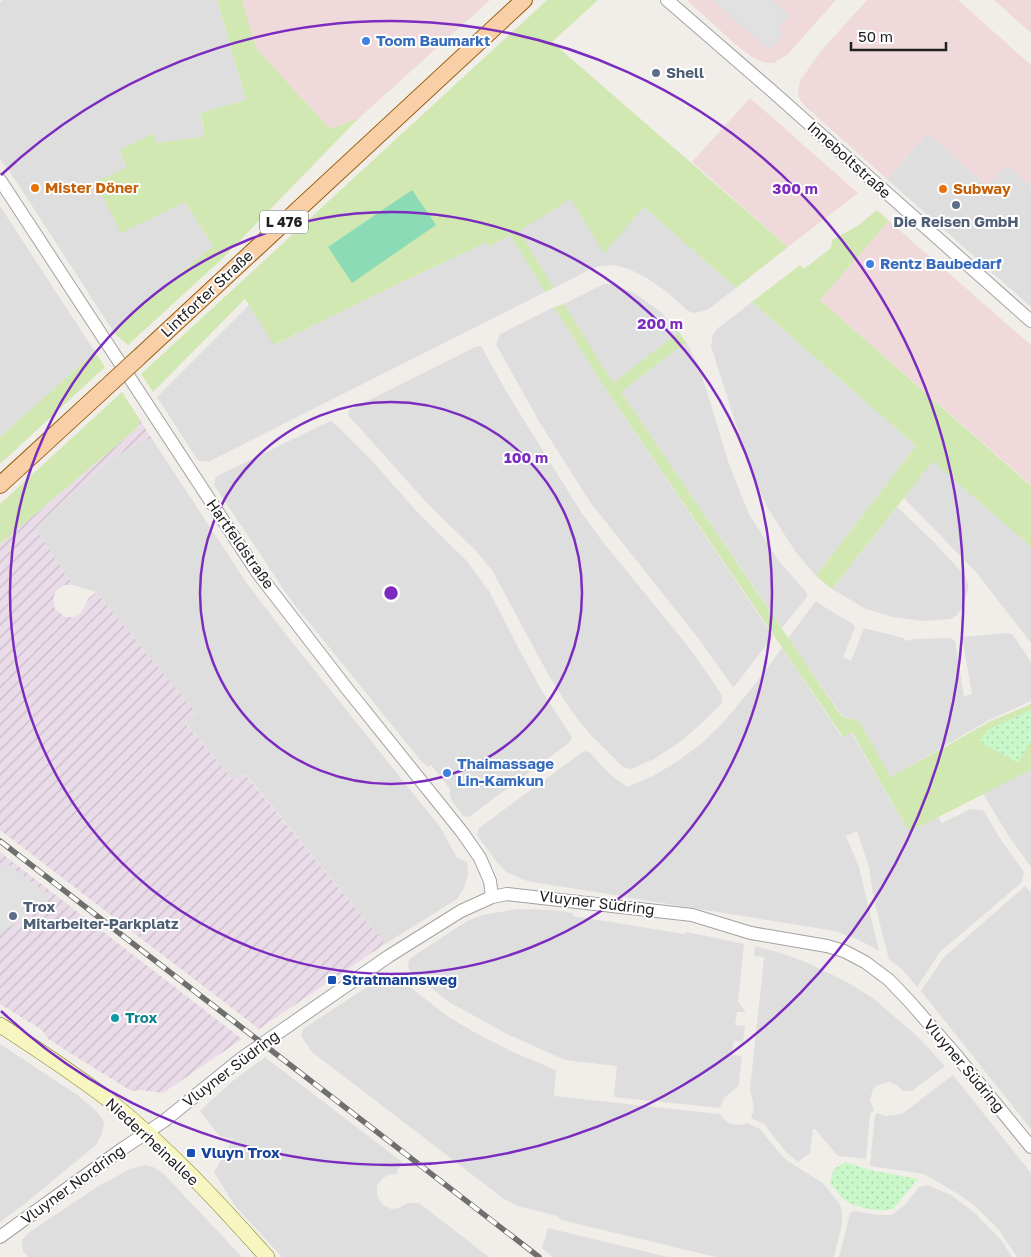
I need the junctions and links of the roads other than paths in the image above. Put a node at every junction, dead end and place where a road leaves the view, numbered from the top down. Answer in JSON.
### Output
{"nodes":[{"id":1,"x":524,"y":0,"type":"edge"},
{"id":2,"x":667,"y":0,"type":"edge"},
{"id":3,"x":0,"y":180,"type":"edge"},
{"id":4,"x":1031,"y":321,"type":"edge"},
{"id":5,"x":0,"y":485,"type":"edge"},
{"id":6,"x":492,"y":896,"type":"junction"},
{"id":7,"x":0,"y":1025,"type":"edge"},
{"id":8,"x":147,"y":1133,"type":"junction"},
{"id":9,"x":1031,"y":1147,"type":"edge"},
{"id":10,"x":0,"y":1237,"type":"edge"},
{"id":11,"x":267,"y":1257,"type":"edge"}],
"edges":[{"from":1,"to":5,"type":"main road","name":"Lintforter Straße","number":"L 476","bridge":true},
{"from":2,"to":4,"type":"street","name":"Inneboltstraße"},
{"from":3,"to":6,"type":"street","name":"Hartfeldstraße"},
{"from":6,"to":8,"type":"street","name":"Vluyner Südring"},
{"from":6,"to":9,"type":"street","name":"Vluyner Südring"},
{"from":7,"to":8,"type":"main road","name":"Niederrheinallee"},
{"from":8,"to":10,"type":"street","name":"Vluyner Nordring"},
{"from":8,"to":11,"type":"main road","name":"Niederrheinallee"}]}
